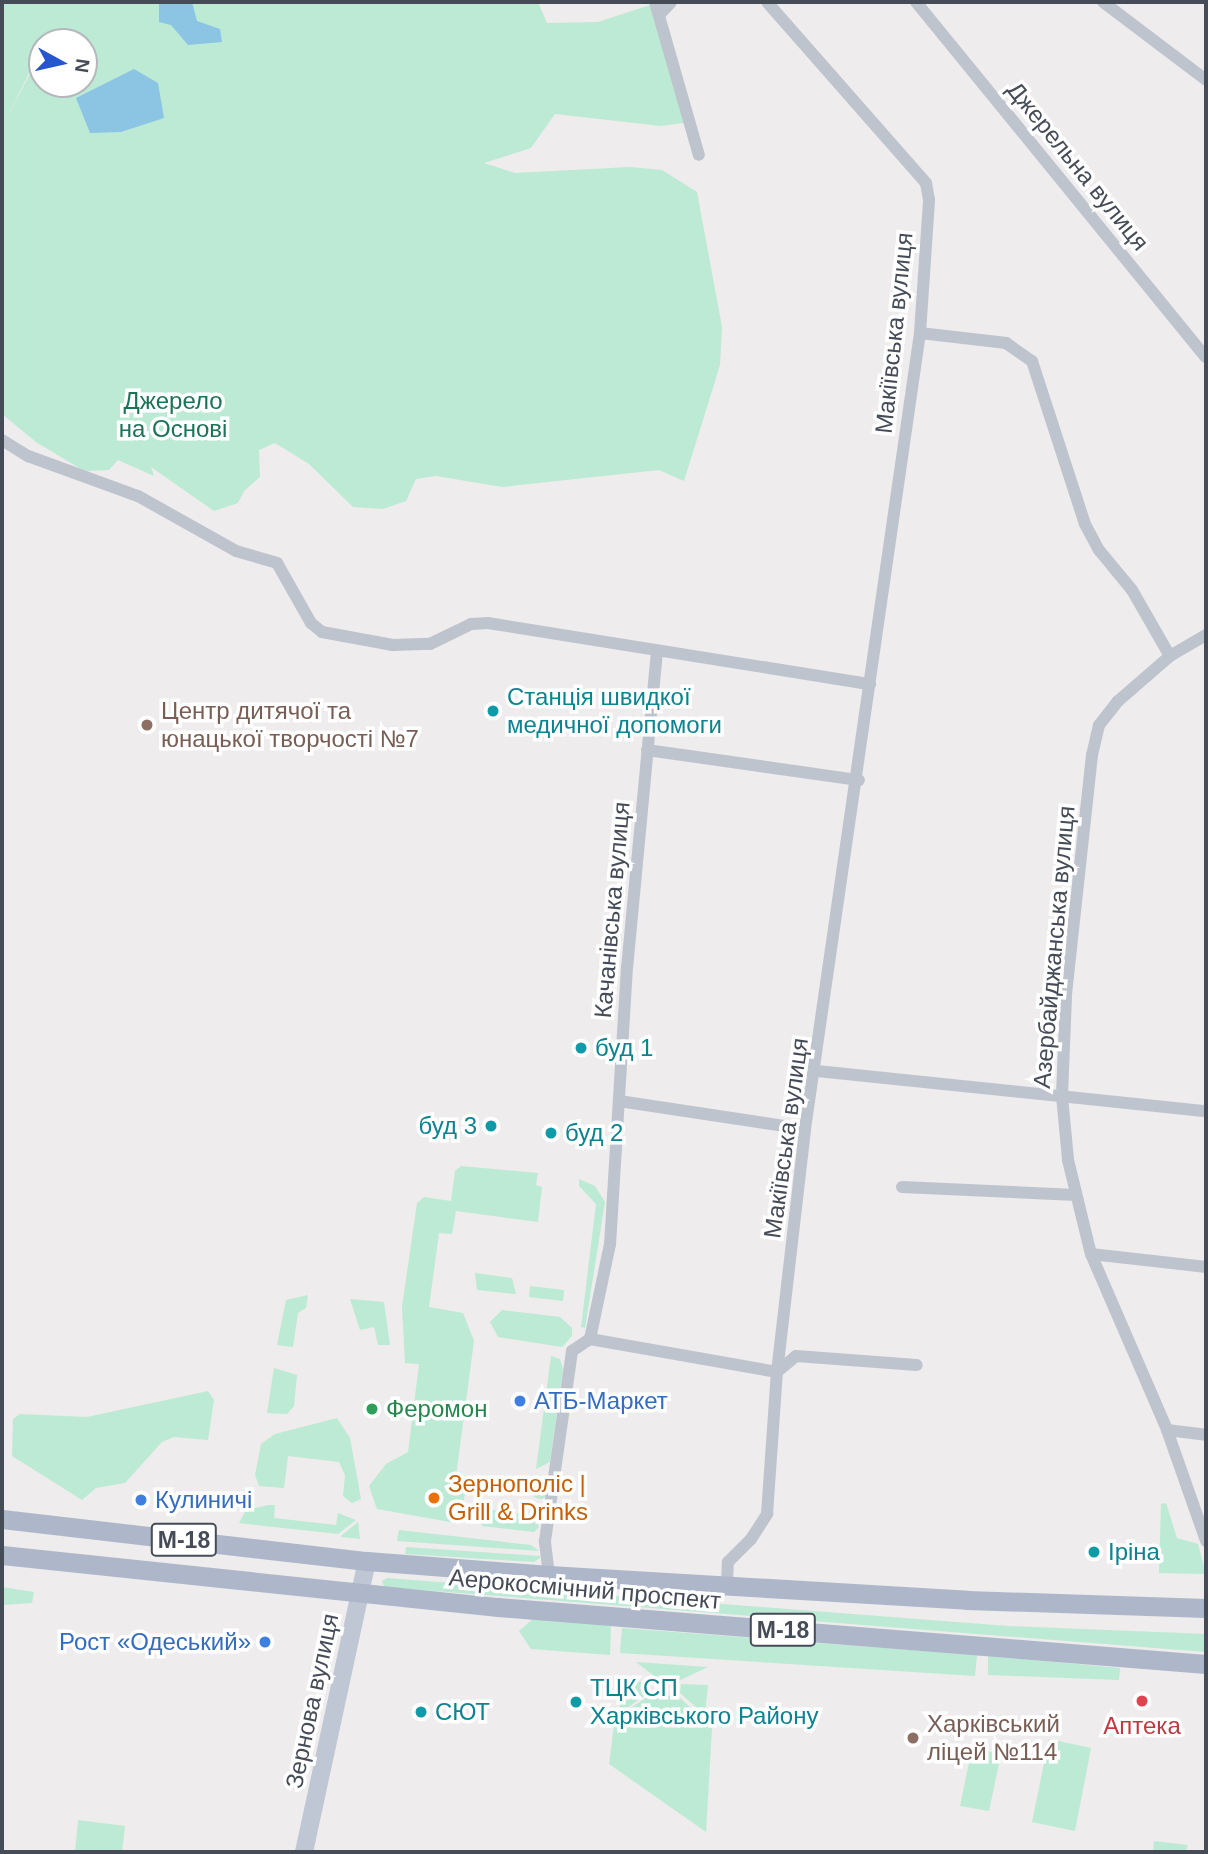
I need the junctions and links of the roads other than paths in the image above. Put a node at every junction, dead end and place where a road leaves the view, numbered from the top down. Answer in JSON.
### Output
{"nodes":[{"id":1,"x":671,"y":2,"type":"edge"},
{"id":2,"x":767,"y":2,"type":"edge"},
{"id":3,"x":916,"y":2,"type":"edge"},
{"id":4,"x":1103,"y":2,"type":"edge"},
{"id":5,"x":657,"y":8,"type":"edge"},
{"id":6,"x":1206,"y":80,"type":"edge"},
{"id":7,"x":699,"y":155,"type":"dead end"},
{"id":8,"x":920,"y":333,"type":"junction"},
{"id":9,"x":1206,"y":357,"type":"edge"},
{"id":10,"x":2,"y":440,"type":"edge"},
{"id":11,"x":1206,"y":635,"type":"edge"},
{"id":12,"x":657,"y":651,"type":"junction"},
{"id":13,"x":1170,"y":656,"type":"junction"},
{"id":14,"x":870,"y":684,"type":"junction"},
{"id":15,"x":647,"y":750,"type":"junction"},
{"id":16,"x":859,"y":780,"type":"junction"},
{"id":17,"x":817,"y":1071,"type":"junction"},
{"id":18,"x":1062,"y":1096,"type":"junction"},
{"id":19,"x":619,"y":1101,"type":"junction"},
{"id":20,"x":1206,"y":1111,"type":"edge"},
{"id":21,"x":805,"y":1129,"type":"junction"},
{"id":22,"x":902,"y":1186,"type":"dead end"},
{"id":23,"x":1076,"y":1195,"type":"junction"},
{"id":24,"x":1091,"y":1254,"type":"junction"},
{"id":25,"x":1206,"y":1267,"type":"edge"},
{"id":26,"x":590,"y":1339,"type":"junction"},
{"id":27,"x":917,"y":1365,"type":"dead end"},
{"id":28,"x":777,"y":1372,"type":"junction"},
{"id":29,"x":1167,"y":1430,"type":"junction"},
{"id":30,"x":1206,"y":1435,"type":"edge"},
{"id":31,"x":2,"y":1519,"type":"edge"},
{"id":32,"x":1206,"y":1541,"type":"edge"},
{"id":33,"x":2,"y":1555,"type":"edge"},
{"id":34,"x":367,"y":1561,"type":"junction"},
{"id":35,"x":549,"y":1575,"type":"junction"},
{"id":36,"x":727,"y":1585,"type":"junction"},
{"id":37,"x":360,"y":1593,"type":"junction"},
{"id":38,"x":1206,"y":1608,"type":"edge"},
{"id":39,"x":1206,"y":1664,"type":"edge"},
{"id":40,"x":304,"y":1852,"type":"edge"}],
"edges":[{"from":1,"to":5,"type":"street"},
{"from":2,"to":8,"type":"street","name":"Макіївська вулиця"},
{"from":3,"to":9,"type":"street","name":"Джерельна вулиця"},
{"from":4,"to":6,"type":"street"},
{"from":5,"to":7,"type":"street"},
{"from":8,"to":13,"type":"street"},
{"from":8,"to":14,"type":"street","name":"Макіївська вулиця"},
{"from":10,"to":12,"type":"street"},
{"from":11,"to":13,"type":"street","name":"Азербайджанська вулиця"},
{"from":12,"to":14,"type":"street"},
{"from":12,"to":15,"type":"street","name":"Качанівська вулиця"},
{"from":13,"to":18,"type":"street","name":"Азербайджанська вулиця"},
{"from":14,"to":16,"type":"street","name":"Макіївська вулиця"},
{"from":15,"to":16,"type":"street"},
{"from":15,"to":19,"type":"street","name":"Качанівська вулиця"},
{"from":16,"to":17,"type":"street","name":"Макіївська вулиця"},
{"from":17,"to":18,"type":"street"},
{"from":17,"to":21,"type":"street","name":"Макіївська вулиця"},
{"from":18,"to":20,"type":"street"},
{"from":18,"to":23,"type":"street","name":"Азербайджанська вулиця"},
{"from":19,"to":21,"type":"street"},
{"from":19,"to":26,"type":"street","name":"Качанівська вулиця"},
{"from":21,"to":28,"type":"street","name":"Макіївська вулиця"},
{"from":22,"to":23,"type":"street"},
{"from":23,"to":24,"type":"street","name":"Азербайджанська вулиця"},
{"from":24,"to":25,"type":"street"},
{"from":24,"to":29,"type":"street","name":"Азербайджанська вулиця"},
{"from":26,"to":28,"type":"street"},
{"from":26,"to":35,"type":"street","name":"Качанівська вулиця"},
{"from":27,"to":28,"type":"street"},
{"from":28,"to":36,"type":"street","name":"Макіївська вулиця"},
{"from":29,"to":30,"type":"street"},
{"from":29,"to":32,"type":"street","name":"Азербайджанська вулиця"},
{"from":31,"to":34,"type":"main road","name":"Аерокосмічний проспект","number":"М-18"},
{"from":33,"to":37,"type":"main road","name":"Аерокосмічний проспект","number":"М-18"},
{"from":34,"to":35,"type":"main road","name":"Аерокосмічний проспект","number":"М-18"},
{"from":34,"to":37,"type":"street","name":"Зернова вулиця"},
{"from":35,"to":36,"type":"main road","name":"Аерокосмічний проспект","number":"М-18"},
{"from":36,"to":38,"type":"main road","name":"Аерокосмічний проспект","number":"М-18"},
{"from":37,"to":39,"type":"main road","name":"Аерокосмічний проспект","number":"М-18"},
{"from":37,"to":40,"type":"street","name":"Зернова вулиця"}]}
